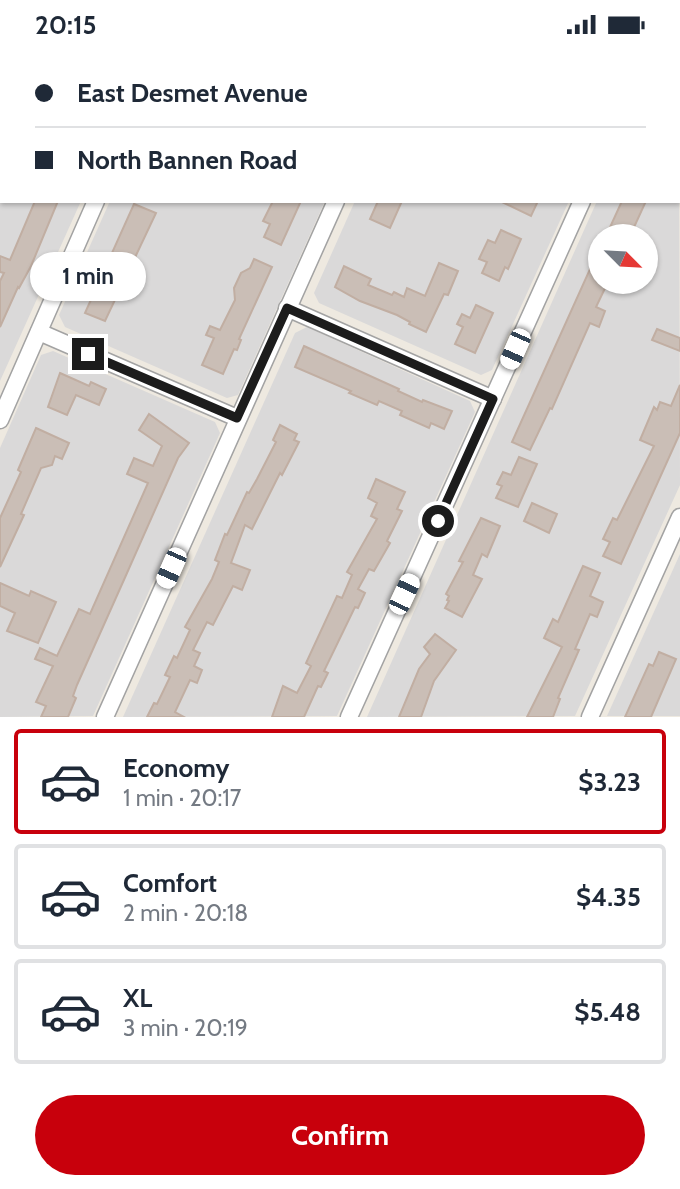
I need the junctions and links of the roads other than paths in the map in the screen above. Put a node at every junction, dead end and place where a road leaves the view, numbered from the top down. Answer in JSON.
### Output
{"nodes":[{"id":1,"x":95,"y":203,"type":"edge"},
{"id":2,"x":335,"y":203,"type":"edge"},
{"id":3,"x":581,"y":203,"type":"edge"},
{"id":4,"x":287,"y":308,"type":"junction"},
{"id":5,"x":39,"y":333,"type":"junction"},
{"id":6,"x":493,"y":399,"type":"junction"},
{"id":7,"x":237,"y":418,"type":"junction"},
{"id":8,"x":0,"y":420,"type":"edge"},
{"id":9,"x":680,"y":517,"type":"edge"},
{"id":10,"x":105,"y":716,"type":"edge"},
{"id":11,"x":349,"y":716,"type":"edge"},
{"id":12,"x":590,"y":716,"type":"edge"}],
"edges":[{"from":1,"to":5,"type":"street"},
{"from":2,"to":4,"type":"street"},
{"from":3,"to":6,"type":"street"},
{"from":4,"to":6,"type":"street"},
{"from":4,"to":7,"type":"street"},
{"from":5,"to":7,"type":"street"},
{"from":5,"to":8,"type":"street"},
{"from":6,"to":11,"type":"street"},
{"from":7,"to":10,"type":"street"},
{"from":9,"to":12,"type":"street"}]}
